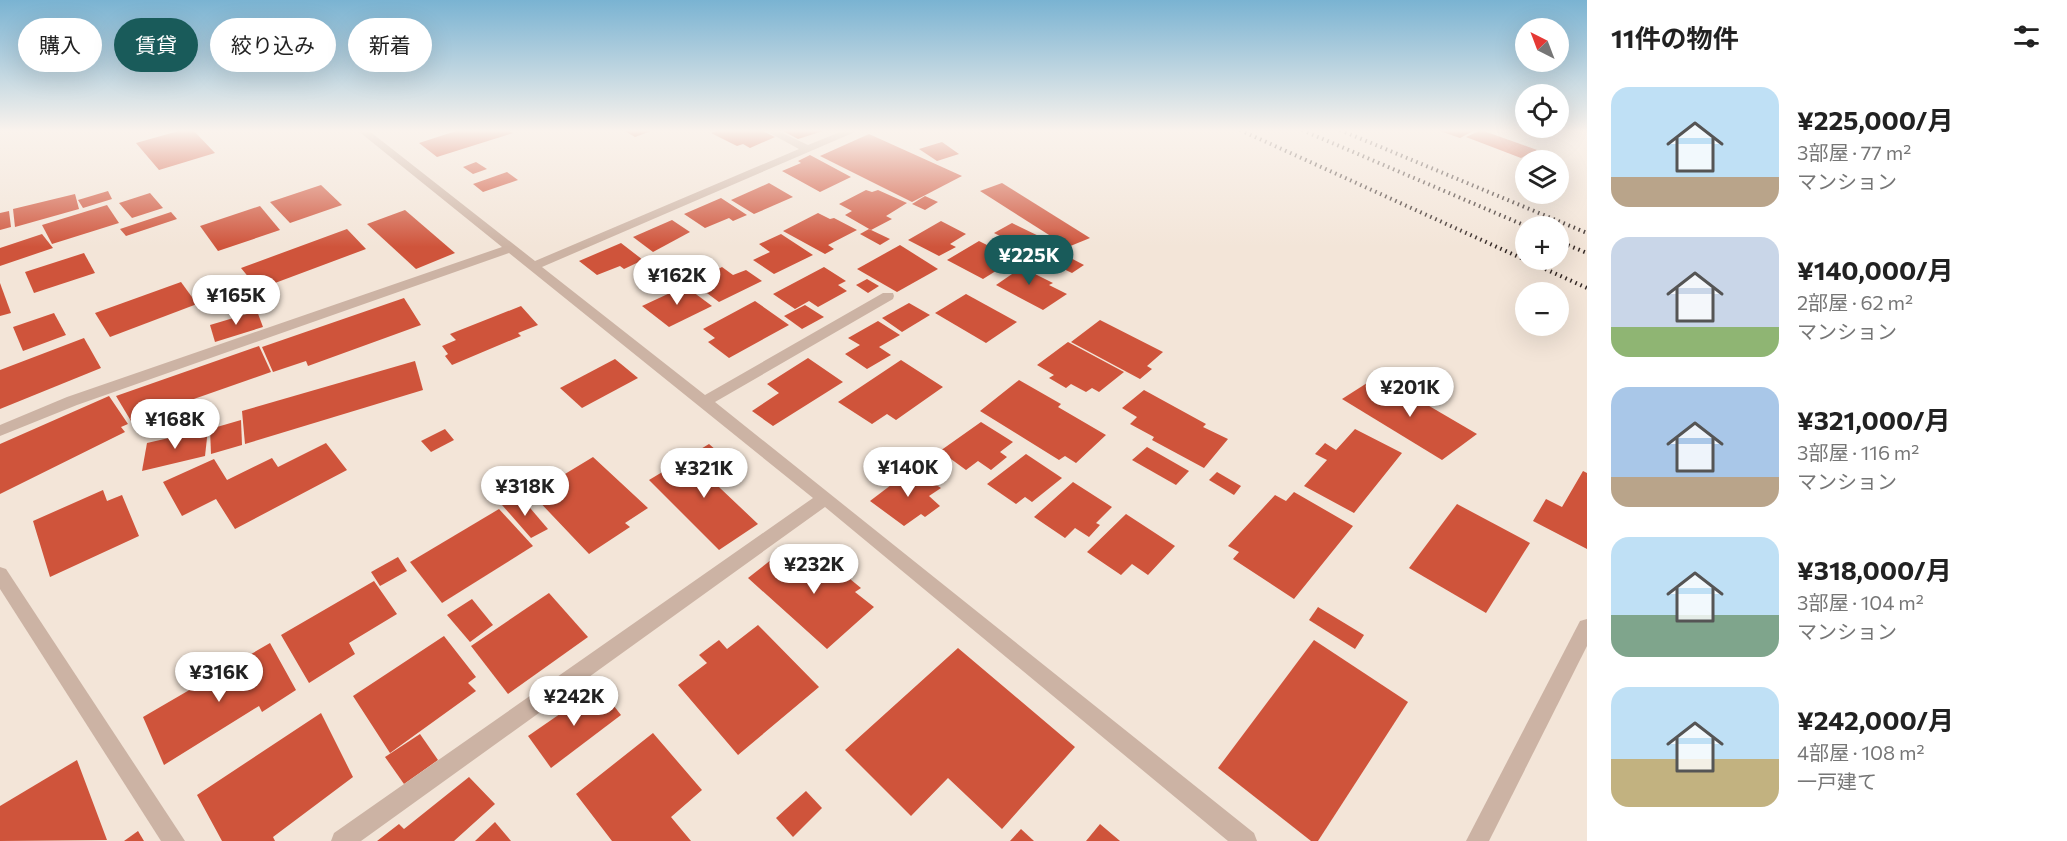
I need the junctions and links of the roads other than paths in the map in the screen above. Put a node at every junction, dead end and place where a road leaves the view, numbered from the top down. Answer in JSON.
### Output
{"nodes":[{"id":1,"x":413,"y":169,"type":"edge"},
{"id":2,"x":760,"y":169,"type":"edge"},
{"id":3,"x":512,"y":248,"type":"junction"},
{"id":4,"x":534,"y":266,"type":"junction"},
{"id":5,"x":888,"y":296,"type":"dead end"},
{"id":6,"x":704,"y":402,"type":"junction"},
{"id":7,"x":0,"y":431,"type":"edge"},
{"id":8,"x":825,"y":498,"type":"junction"},
{"id":9,"x":0,"y":574,"type":"edge"},
{"id":10,"x":1587,"y":627,"type":"edge"},
{"id":11,"x":174,"y":841,"type":"edge"},
{"id":12,"x":342,"y":841,"type":"edge"},
{"id":13,"x":1246,"y":841,"type":"edge"},
{"id":14,"x":1477,"y":841,"type":"edge"}],
"edges":[{"from":1,"to":3,"type":"street"},
{"from":2,"to":4,"type":"street"},
{"from":3,"to":4,"type":"street"},
{"from":3,"to":7,"type":"street"},
{"from":4,"to":6,"type":"street"},
{"from":5,"to":6,"type":"street"},
{"from":6,"to":8,"type":"street"},
{"from":8,"to":12,"type":"street"},
{"from":8,"to":13,"type":"street"},
{"from":9,"to":11,"type":"street"},
{"from":10,"to":14,"type":"street"}]}
